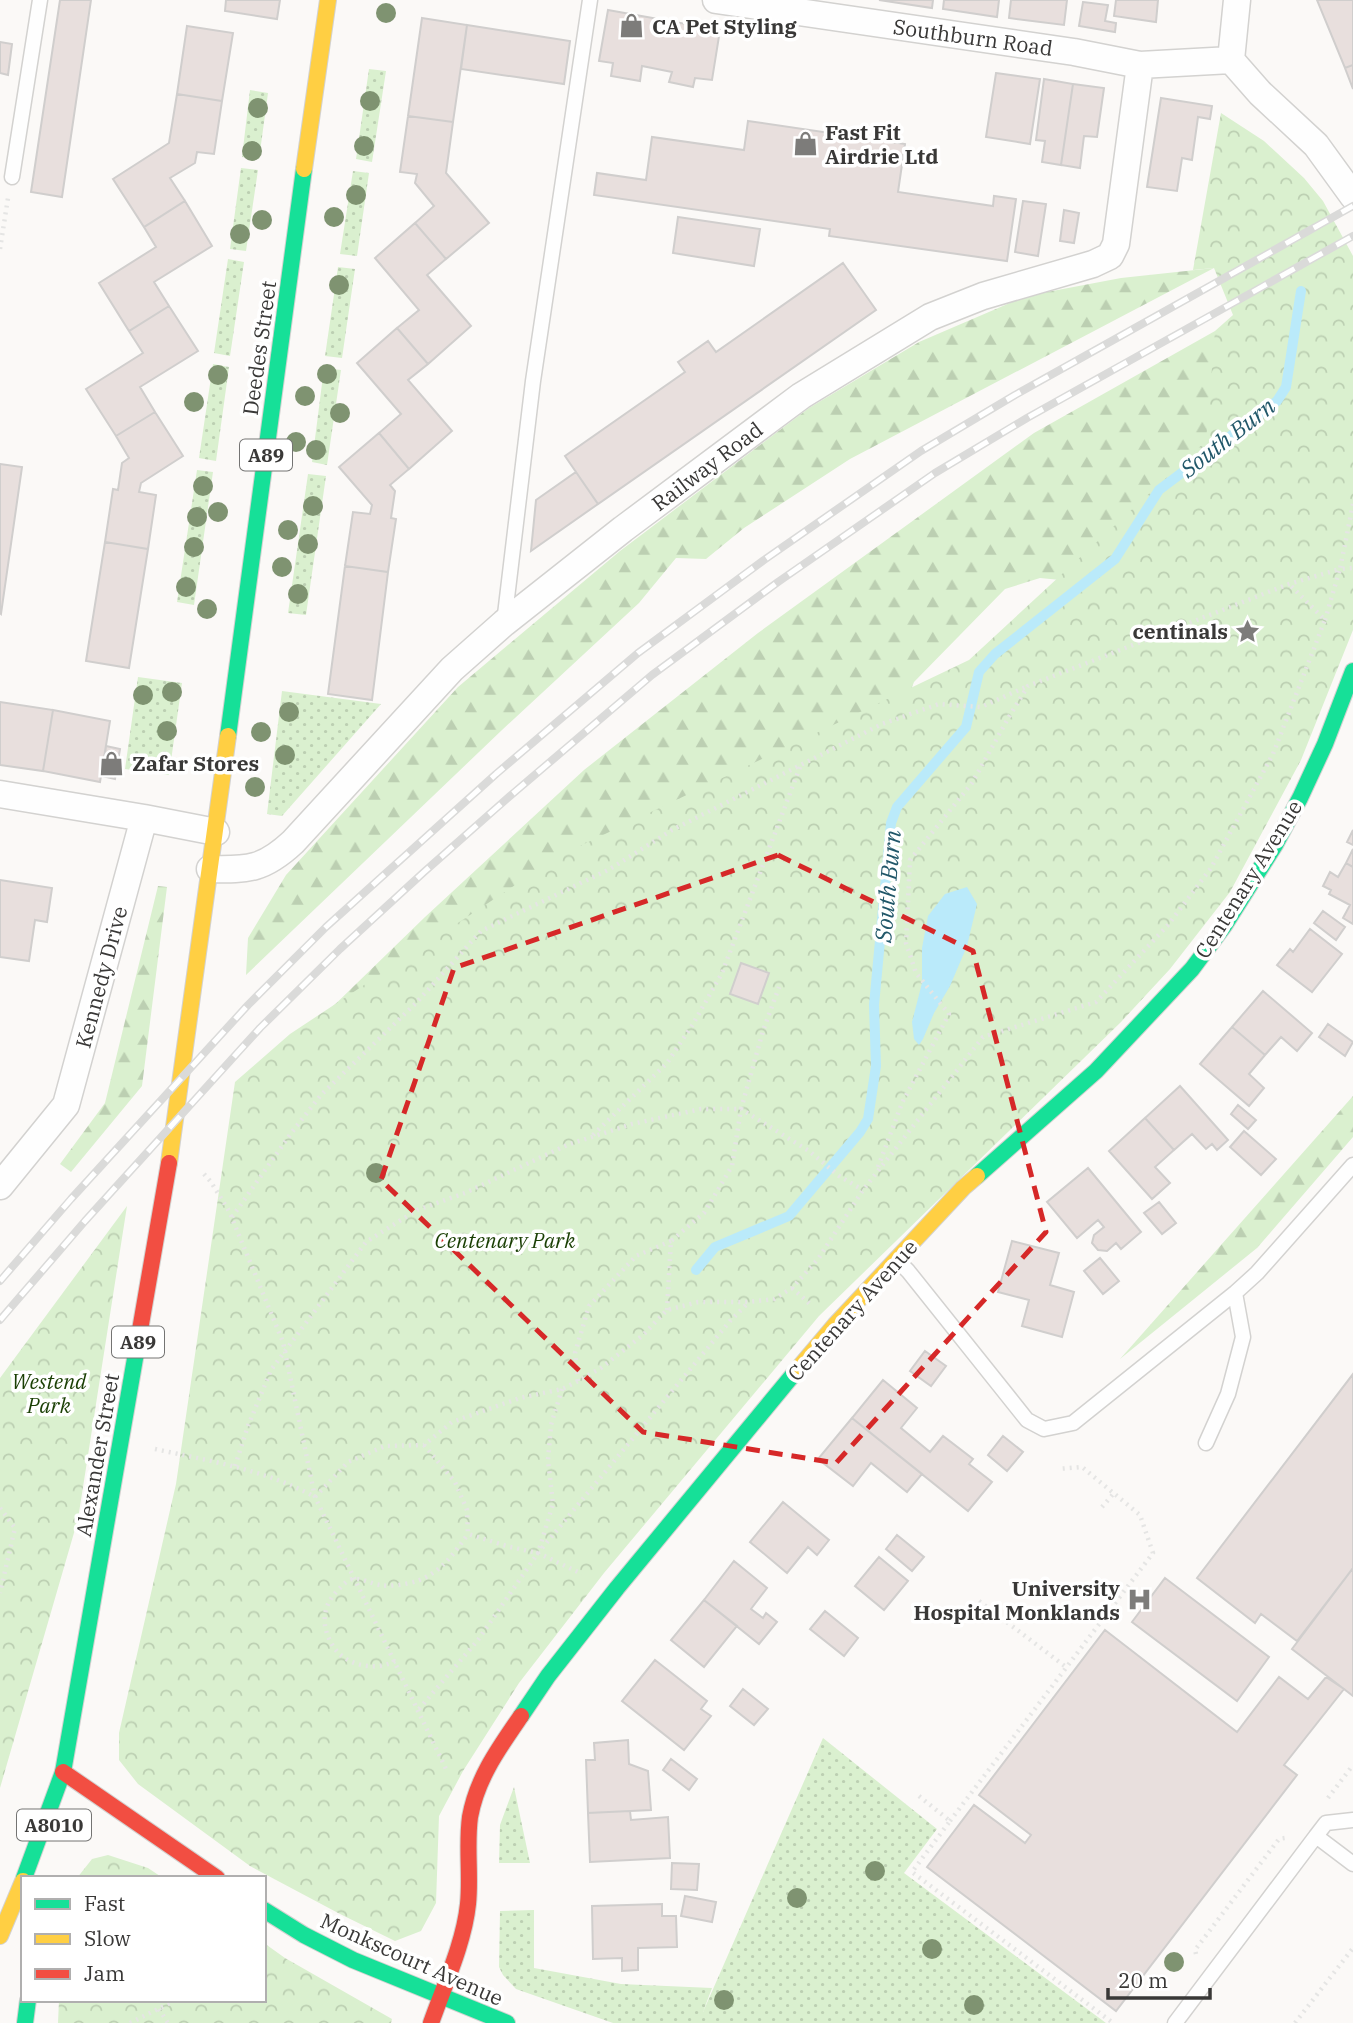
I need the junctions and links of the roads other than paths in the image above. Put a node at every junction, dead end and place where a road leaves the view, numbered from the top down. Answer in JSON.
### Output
{"nodes":[{"id":1,"x":40,"y":0,"type":"edge"},
{"id":2,"x":328,"y":0,"type":"edge"},
{"id":3,"x":590,"y":0,"type":"edge"},
{"id":4,"x":716,"y":0,"type":"edge"},
{"id":5,"x":1237,"y":0,"type":"edge"},
{"id":6,"x":1231,"y":60,"type":"junction"},
{"id":7,"x":1140,"y":65,"type":"junction"},
{"id":8,"x":12,"y":177,"type":"road end"},
{"id":9,"x":1353,"y":196,"type":"edge"},
{"id":10,"x":504,"y":623,"type":"junction"},
{"id":11,"x":1353,"y":671,"type":"edge"},
{"id":12,"x":0,"y":794,"type":"edge"},
{"id":13,"x":144,"y":818,"type":"junction"},
{"id":14,"x":216,"y":832,"type":"junction"},
{"id":15,"x":210,"y":869,"type":"junction"},
{"id":16,"x":206,"y":910,"type":"joint"},
{"id":17,"x":1353,"y":1165,"type":"edge"},
{"id":18,"x":0,"y":1186,"type":"edge"},
{"id":19,"x":896,"y":1259,"type":"junction"},
{"id":20,"x":1235,"y":1293,"type":"junction"},
{"id":21,"x":1206,"y":1443,"type":"dead end"},
{"id":22,"x":63,"y":1772,"type":"junction"},
{"id":23,"x":1353,"y":1820,"type":"edge"},
{"id":24,"x":1315,"y":1836,"type":"junction"},
{"id":25,"x":50,"y":1851,"type":"dead end"},
{"id":26,"x":1353,"y":1864,"type":"edge"},
{"id":27,"x":24,"y":1876,"type":"edge"},
{"id":28,"x":213,"y":1876,"type":"edge"},
{"id":29,"x":21,"y":1884,"type":"edge"},
{"id":30,"x":266,"y":1911,"type":"edge"},
{"id":31,"x":0,"y":1936,"type":"edge"},
{"id":32,"x":441,"y":1996,"type":"junction"},
{"id":33,"x":28,"y":2002,"type":"edge"},
{"id":34,"x":25,"y":2023,"type":"edge"},
{"id":35,"x":431,"y":2023,"type":"edge"},
{"id":36,"x":508,"y":2023,"type":"edge"},
{"id":37,"x":1175,"y":2023,"type":"edge"}],
"edges":[{"from":1,"to":8,"type":"lane"},
{"from":2,"to":14,"type":"street","name":"Deedes Street","number":"A89"},
{"from":3,"to":10,"type":"lane"},
{"from":4,"to":7,"type":"street","name":"Southburn Road"},
{"from":5,"to":6,"type":"street"},
{"from":6,"to":7,"type":"street","name":"Southburn Road"},
{"from":6,"to":9,"type":"street"},
{"from":7,"to":10,"type":"street","name":"Railway Road"},
{"from":10,"to":15,"type":"street","name":"Railway Road"},
{"from":11,"to":19,"type":"street","name":"Centenary Avenue"},
{"from":12,"to":13,"type":"street"},
{"from":13,"to":14,"type":"street"},
{"from":13,"to":18,"type":"street","name":"Kennedy Drive"},
{"from":14,"to":15,"type":"street","name":"Deedes Street","number":"A89"},
{"from":15,"to":16,"type":"street","name":"Deedes Street","number":"A89"},
{"from":16,"to":22,"type":"street","name":"Alexander Street","number":"A89"},
{"from":17,"to":20,"type":"lane"},
{"from":19,"to":20,"type":"lane"},
{"from":19,"to":32,"type":"street","name":"Centenary Avenue"},
{"from":20,"to":21,"type":"lane"},
{"from":22,"to":25,"type":"street","number":"A8010"},
{"from":22,"to":27,"type":"street","name":"Alexander Street","number":"A89"},
{"from":22,"to":28,"type":"street"},
{"from":23,"to":24,"type":"lane"},
{"from":24,"to":26,"type":"lane"},
{"from":24,"to":37,"type":"lane"},
{"from":29,"to":31,"type":"street","name":"Alexander Street","number":"A89"},
{"from":30,"to":32,"type":"street","name":"Monkscourt Avenue"},
{"from":32,"to":35,"type":"street","name":"Centenary Avenue"},
{"from":32,"to":36,"type":"street","name":"Monkscourt Avenue"},
{"from":33,"to":34,"type":"street"}]}
